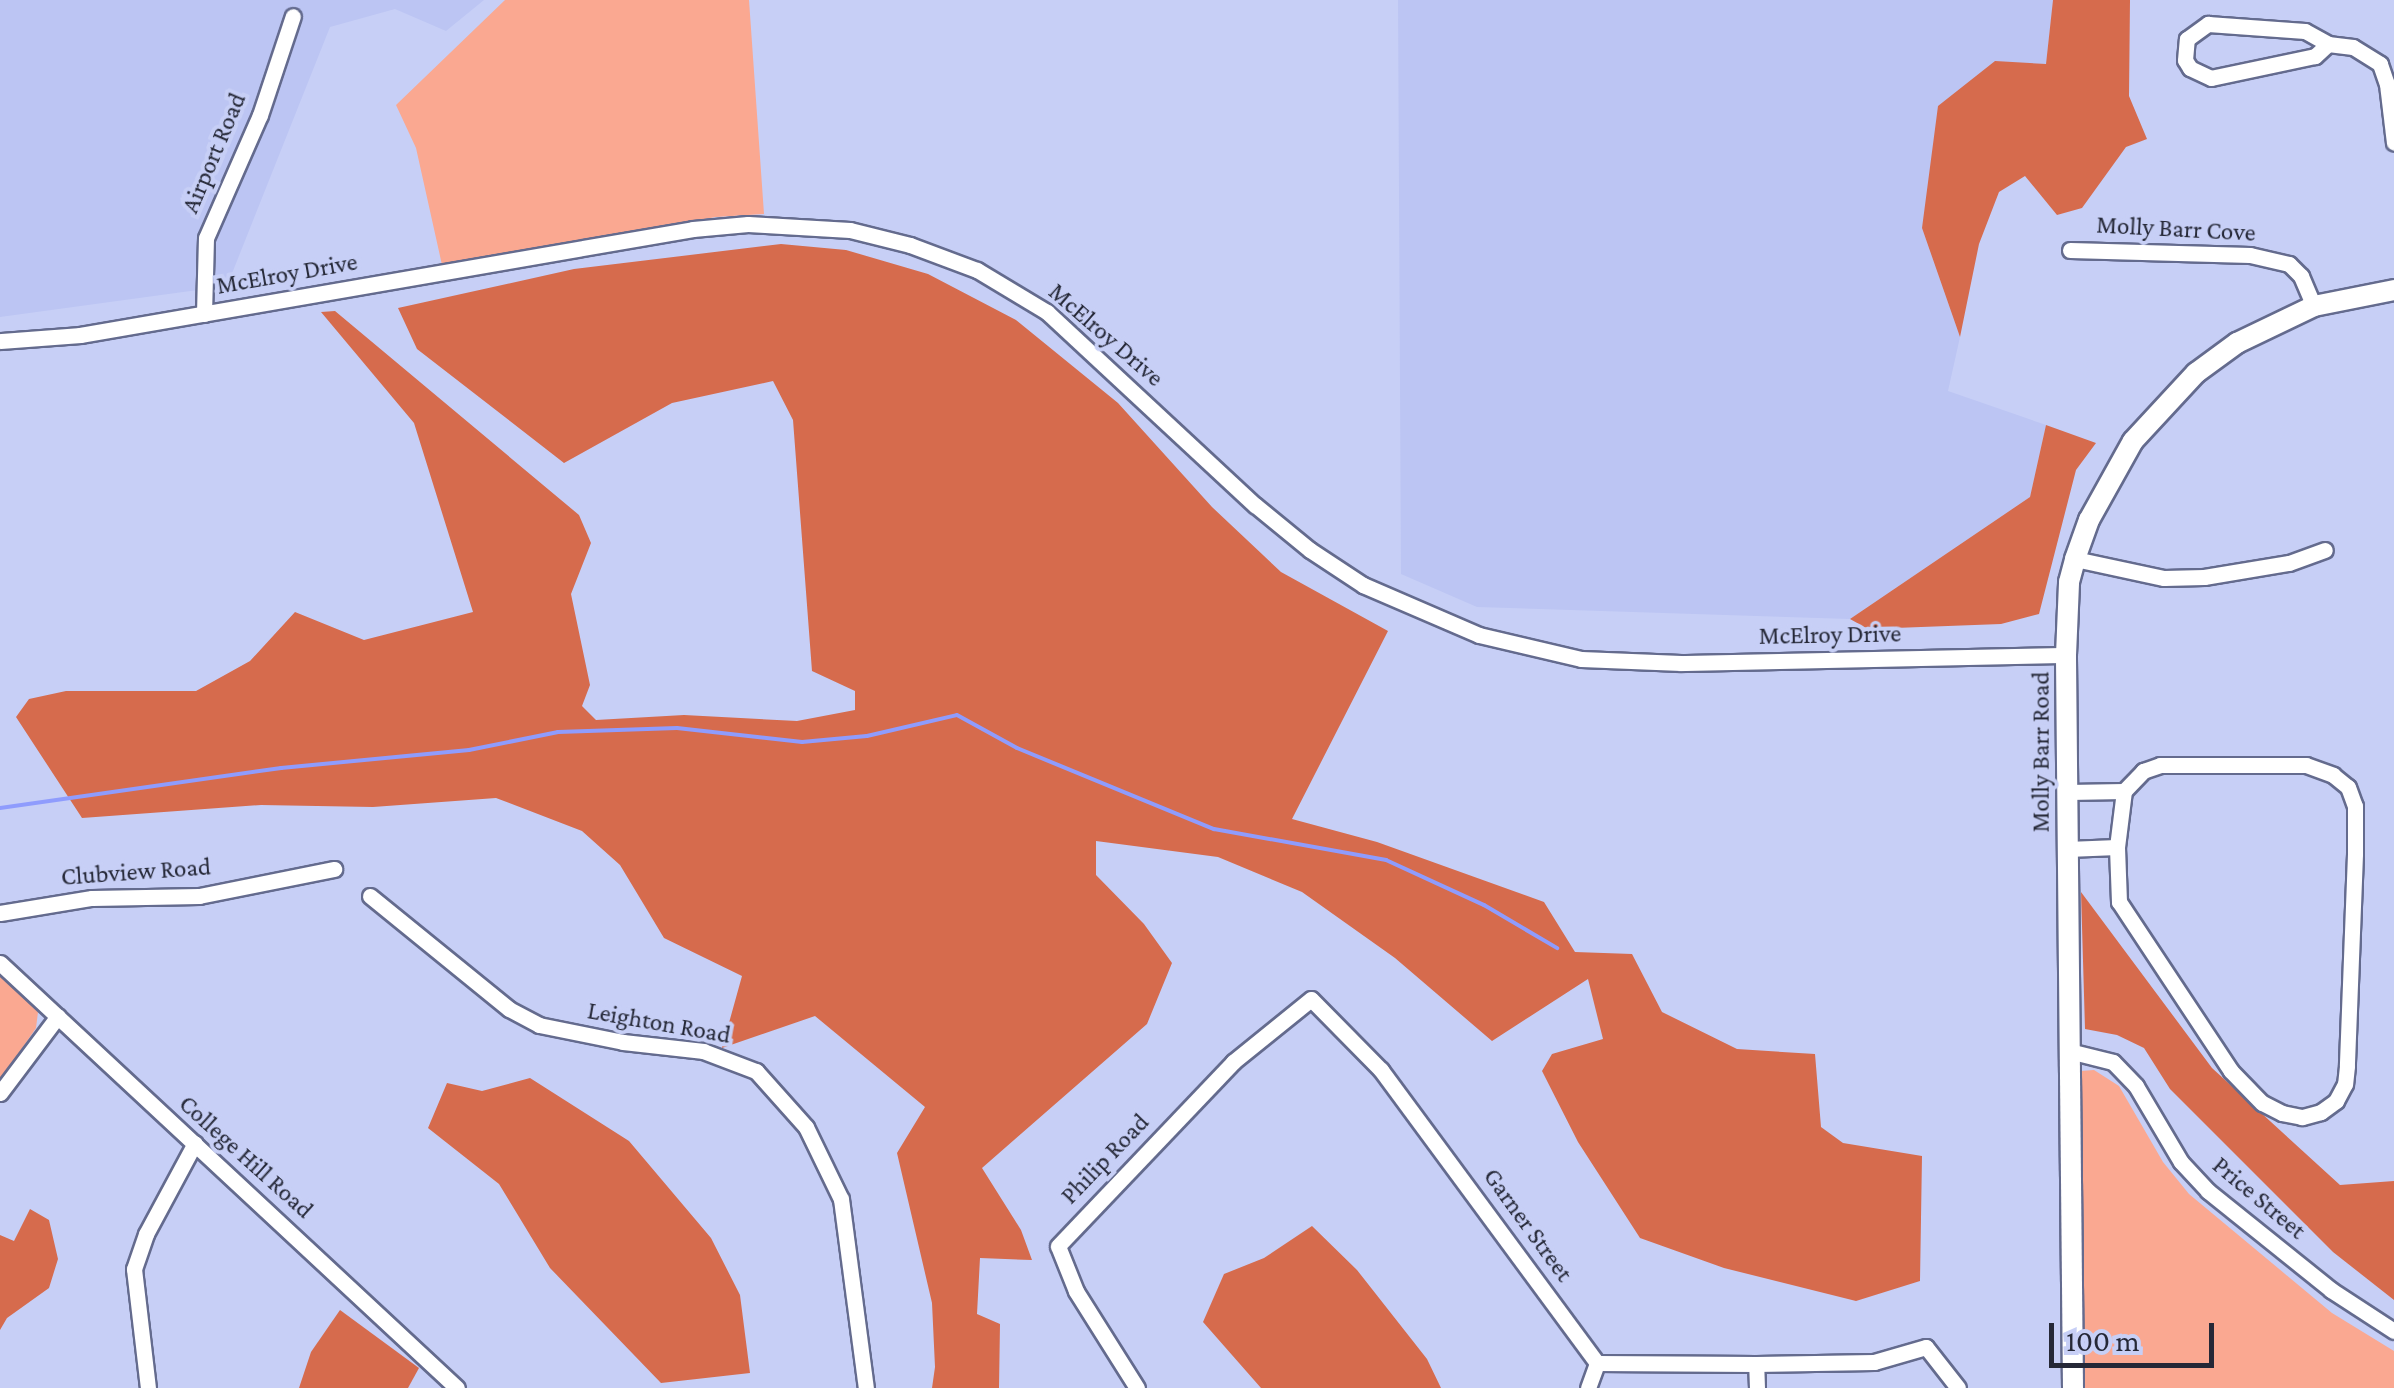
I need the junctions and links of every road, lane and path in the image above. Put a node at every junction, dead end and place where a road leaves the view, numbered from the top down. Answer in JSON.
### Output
{"nodes":[{"id":1,"x":293,"y":16,"type":"dead end"},
{"id":2,"x":2328,"y":44,"type":"junction"},
{"id":3,"x":2394,"y":143,"type":"edge"},
{"id":4,"x":2070,"y":250,"type":"dead end"},
{"id":5,"x":2394,"y":290,"type":"edge"},
{"id":6,"x":2314,"y":306,"type":"junction"},
{"id":7,"x":204,"y":314,"type":"junction"},
{"id":8,"x":0,"y":341,"type":"edge"},
{"id":9,"x":2325,"y":550,"type":"dead end"},
{"id":10,"x":2075,"y":559,"type":"junction"},
{"id":11,"x":2066,"y":655,"type":"junction"},
{"id":12,"x":2124,"y":791,"type":"junction"},
{"id":13,"x":2068,"y":792,"type":"junction"},
{"id":14,"x":2117,"y":848,"type":"junction"},
{"id":15,"x":2067,"y":849,"type":"junction"},
{"id":16,"x":334,"y":869,"type":"dead end"},
{"id":17,"x":370,"y":896,"type":"dead end"},
{"id":18,"x":0,"y":913,"type":"edge"},
{"id":19,"x":0,"y":963,"type":"edge"},
{"id":20,"x":1312,"y":998,"type":"joint"},
{"id":21,"x":58,"y":1016,"type":"junction"},
{"id":22,"x":2069,"y":1051,"type":"junction"},
{"id":23,"x":0,"y":1093,"type":"edge"},
{"id":24,"x":195,"y":1143,"type":"junction"},
{"id":25,"x":2394,"y":1331,"type":"edge"},
{"id":26,"x":1597,"y":1362,"type":"junction"},
{"id":27,"x":1756,"y":1364,"type":"junction"},
{"id":28,"x":148,"y":1388,"type":"edge"},
{"id":29,"x":457,"y":1388,"type":"edge"},
{"id":30,"x":866,"y":1388,"type":"edge"},
{"id":31,"x":1136,"y":1388,"type":"edge"},
{"id":32,"x":1588,"y":1388,"type":"edge"},
{"id":33,"x":1757,"y":1388,"type":"edge"},
{"id":34,"x":1958,"y":1388,"type":"edge"},
{"id":35,"x":2073,"y":1388,"type":"edge"}],
"edges":[{"from":1,"to":7,"type":"street","name":"Airport Road"},
{"from":2,"to":2,"type":"street"},
{"from":2,"to":3,"type":"street"},
{"from":4,"to":6,"type":"street","name":"Molly Barr Cove"},
{"from":5,"to":6,"type":"main road","name":"Molly Barr Road"},
{"from":6,"to":10,"type":"main road","name":"Molly Barr Road"},
{"from":7,"to":8,"type":"street","name":"McElroy Drive"},
{"from":7,"to":11,"type":"street","name":"McElroy Drive"},
{"from":9,"to":10,"type":"street"},
{"from":10,"to":11,"type":"main road","name":"Molly Barr Road"},
{"from":11,"to":13,"type":"main road","name":"Molly Barr Road"},
{"from":12,"to":13,"type":"street"},
{"from":12,"to":14,"type":"street"},
{"from":12,"to":14,"type":"street"},
{"from":13,"to":15,"type":"main road","name":"Molly Barr Road"},
{"from":14,"to":15,"type":"street"},
{"from":15,"to":22,"type":"main road","name":"Molly Barr Road"},
{"from":16,"to":18,"type":"street","name":"Clubview Road"},
{"from":17,"to":30,"type":"street","name":"Leighton Road"},
{"from":19,"to":21,"type":"street","name":"College Hill Road"},
{"from":20,"to":26,"type":"street","name":"Garner Street"},
{"from":20,"to":31,"type":"street","name":"Philip Road"},
{"from":21,"to":23,"type":"street"},
{"from":21,"to":24,"type":"street","name":"College Hill Road"},
{"from":22,"to":25,"type":"street","name":"Price Street"},
{"from":22,"to":35,"type":"main road","name":"Molly Barr Road"},
{"from":24,"to":28,"type":"street"},
{"from":24,"to":29,"type":"street","name":"College Hill Road"},
{"from":26,"to":27,"type":"street"},
{"from":26,"to":32,"type":"street"},
{"from":27,"to":33,"type":"street"},
{"from":27,"to":34,"type":"street"}]}
